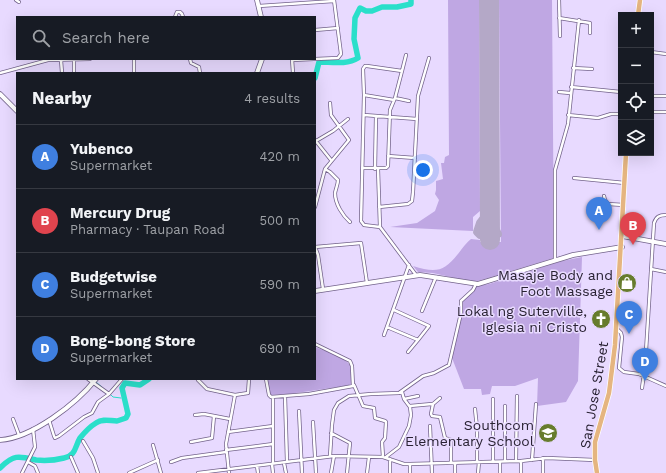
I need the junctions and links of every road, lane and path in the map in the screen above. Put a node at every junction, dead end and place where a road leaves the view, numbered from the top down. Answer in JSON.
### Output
{"nodes":[{"id":1,"x":257,"y":0,"type":"edge"},
{"id":2,"x":559,"y":0,"type":"edge"},
{"id":3,"x":640,"y":0,"type":"edge"},
{"id":4,"x":334,"y":1,"type":"edge"},
{"id":5,"x":258,"y":6,"type":"junction"},
{"id":6,"x":638,"y":12,"type":"edge"},
{"id":7,"x":175,"y":16,"type":"edge"},
{"id":8,"x":183,"y":16,"type":"edge"},
{"id":9,"x":261,"y":16,"type":"edge"},
{"id":10,"x":559,"y":18,"type":"junction"},
{"id":11,"x":579,"y":20,"type":"junction"},
{"id":12,"x":338,"y":28,"type":"junction"},
{"id":13,"x":316,"y":30,"type":"edge"},
{"id":14,"x":590,"y":33,"type":"dead end"},
{"id":15,"x":560,"y":36,"type":"dead end"},
{"id":16,"x":654,"y":52,"type":"edge"},
{"id":17,"x":666,"y":54,"type":"edge"},
{"id":18,"x":406,"y":55,"type":"dead end"},
{"id":19,"x":429,"y":58,"type":"dead end"},
{"id":20,"x":316,"y":59,"type":"edge"},
{"id":21,"x":61,"y":60,"type":"edge"},
{"id":22,"x":74,"y":60,"type":"edge"},
{"id":23,"x":134,"y":60,"type":"edge"},
{"id":24,"x":190,"y":60,"type":"edge"},
{"id":25,"x":262,"y":60,"type":"edge"},
{"id":26,"x":292,"y":60,"type":"edge"},
{"id":27,"x":573,"y":68,"type":"junction"},
{"id":28,"x":592,"y":69,"type":"dead end"},
{"id":29,"x":74,"y":71,"type":"dead end"},
{"id":30,"x":402,"y":71,"type":"junction"},
{"id":31,"x":62,"y":72,"type":"edge"},
{"id":32,"x":134,"y":72,"type":"edge"},
{"id":33,"x":200,"y":72,"type":"edge"},
{"id":34,"x":257,"y":72,"type":"edge"},
{"id":35,"x":293,"y":72,"type":"edge"},
{"id":36,"x":0,"y":73,"type":"edge"},
{"id":37,"x":571,"y":86,"type":"junction"},
{"id":38,"x":559,"y":92,"type":"dead end"},
{"id":39,"x":618,"y":92,"type":"edge"},
{"id":40,"x":570,"y":93,"type":"junction"},
{"id":41,"x":0,"y":94,"type":"edge"},
{"id":42,"x":364,"y":95,"type":"junction"},
{"id":43,"x":654,"y":96,"type":"edge"},
{"id":44,"x":666,"y":96,"type":"edge"},
{"id":45,"x":394,"y":99,"type":"junction"},
{"id":46,"x":409,"y":102,"type":"dead end"},
{"id":47,"x":330,"y":103,"type":"dead end"},
{"id":48,"x":16,"y":110,"type":"edge"},
{"id":49,"x":654,"y":112,"type":"edge"},
{"id":50,"x":666,"y":112,"type":"edge"},
{"id":51,"x":618,"y":114,"type":"edge"},
{"id":52,"x":568,"y":115,"type":"junction"},
{"id":53,"x":364,"y":116,"type":"junction"},
{"id":54,"x":376,"y":116,"type":"junction"},
{"id":55,"x":389,"y":118,"type":"junction"},
{"id":56,"x":348,"y":119,"type":"dead end"},
{"id":57,"x":417,"y":119,"type":"junction"},
{"id":58,"x":339,"y":126,"type":"junction"},
{"id":59,"x":316,"y":140,"type":"edge"},
{"id":60,"x":316,"y":141,"type":"edge"},
{"id":61,"x":388,"y":156,"type":"junction"},
{"id":62,"x":626,"y":156,"type":"edge"},
{"id":63,"x":415,"y":158,"type":"junction"},
{"id":64,"x":331,"y":160,"type":"junction"},
{"id":65,"x":362,"y":168,"type":"junction"},
{"id":66,"x":325,"y":169,"type":"junction"},
{"id":67,"x":376,"y":169,"type":"junction"},
{"id":68,"x":574,"y":178,"type":"dead end"},
{"id":69,"x":625,"y":183,"type":"junction"},
{"id":70,"x":604,"y":196,"type":"dead end"},
{"id":71,"x":316,"y":203,"type":"edge"},
{"id":72,"x":624,"y":205,"type":"junction"},
{"id":73,"x":379,"y":207,"type":"junction"},
{"id":74,"x":666,"y":215,"type":"edge"},
{"id":75,"x":350,"y":222,"type":"dead end"},
{"id":76,"x":380,"y":227,"type":"junction"},
{"id":77,"x":622,"y":236,"type":"junction"},
{"id":78,"x":653,"y":241,"type":"junction"},
{"id":79,"x":666,"y":244,"type":"edge"},
{"id":80,"x":316,"y":247,"type":"edge"},
{"id":81,"x":622,"y":247,"type":"junction"},
{"id":82,"x":316,"y":250,"type":"edge"},
{"id":83,"x":556,"y":260,"type":"junction"},
{"id":84,"x":409,"y":265,"type":"junction"},
{"id":85,"x":651,"y":269,"type":"junction"},
{"id":86,"x":666,"y":272,"type":"edge"},
{"id":87,"x":416,"y":275,"type":"junction"},
{"id":88,"x":406,"y":276,"type":"junction"},
{"id":89,"x":436,"y":277,"type":"junction"},
{"id":90,"x":367,"y":283,"type":"junction"},
{"id":91,"x":476,"y":284,"type":"junction"},
{"id":92,"x":323,"y":290,"type":"junction"},
{"id":93,"x":316,"y":291,"type":"edge"},
{"id":94,"x":394,"y":310,"type":"junction"},
{"id":95,"x":422,"y":311,"type":"dead end"},
{"id":96,"x":387,"y":327,"type":"junction"},
{"id":97,"x":617,"y":329,"type":"junction"},
{"id":98,"x":384,"y":335,"type":"dead end"},
{"id":99,"x":418,"y":340,"type":"junction"},
{"id":100,"x":316,"y":344,"type":"edge"},
{"id":101,"x":408,"y":352,"type":"dead end"},
{"id":102,"x":644,"y":376,"type":"junction"},
{"id":103,"x":121,"y":380,"type":"edge"},
{"id":104,"x":198,"y":380,"type":"dead end"},
{"id":105,"x":249,"y":380,"type":"edge"},
{"id":106,"x":266,"y":380,"type":"edge"},
{"id":107,"x":94,"y":381,"type":"edge"},
{"id":108,"x":354,"y":385,"type":"junction"},
{"id":109,"x":666,"y":386,"type":"edge"},
{"id":110,"x":642,"y":388,"type":"dead end"},
{"id":111,"x":402,"y":392,"type":"junction"},
{"id":112,"x":109,"y":394,"type":"junction"},
{"id":113,"x":235,"y":395,"type":"junction"},
{"id":114,"x":286,"y":396,"type":"junction"},
{"id":115,"x":358,"y":396,"type":"junction"},
{"id":116,"x":418,"y":396,"type":"dead end"},
{"id":117,"x":517,"y":396,"type":"dead end"},
{"id":118,"x":273,"y":397,"type":"junction"},
{"id":119,"x":440,"y":398,"type":"dead end"},
{"id":120,"x":404,"y":399,"type":"junction"},
{"id":121,"x":493,"y":399,"type":"dead end"},
{"id":122,"x":433,"y":404,"type":"junction"},
{"id":123,"x":536,"y":404,"type":"dead end"},
{"id":124,"x":410,"y":406,"type":"junction"},
{"id":125,"x":505,"y":406,"type":"dead end"},
{"id":126,"x":475,"y":409,"type":"dead end"},
{"id":127,"x":299,"y":411,"type":"dead end"},
{"id":128,"x":195,"y":414,"type":"dead end"},
{"id":129,"x":214,"y":416,"type":"junction"},
{"id":130,"x":13,"y":419,"type":"dead end"},
{"id":131,"x":230,"y":419,"type":"junction"},
{"id":132,"x":49,"y":420,"type":"junction"},
{"id":133,"x":313,"y":422,"type":"dead end"},
{"id":134,"x":273,"y":426,"type":"junction"},
{"id":135,"x":430,"y":426,"type":"dead end"},
{"id":136,"x":33,"y":429,"type":"junction"},
{"id":137,"x":228,"y":432,"type":"junction"},
{"id":138,"x":331,"y":433,"type":"junction"},
{"id":139,"x":19,"y":436,"type":"junction"},
{"id":140,"x":0,"y":440,"type":"edge"},
{"id":141,"x":83,"y":441,"type":"dead end"},
{"id":142,"x":191,"y":442,"type":"dead end"},
{"id":143,"x":273,"y":444,"type":"junction"},
{"id":144,"x":153,"y":445,"type":"dead end"},
{"id":145,"x":226,"y":451,"type":"junction"},
{"id":146,"x":330,"y":456,"type":"junction"},
{"id":147,"x":334,"y":456,"type":"junction"},
{"id":148,"x":349,"y":456,"type":"junction"},
{"id":149,"x":71,"y":457,"type":"dead end"},
{"id":150,"x":369,"y":457,"type":"junction"},
{"id":151,"x":384,"y":457,"type":"junction"},
{"id":152,"x":315,"y":458,"type":"junction"},
{"id":153,"x":543,"y":458,"type":"junction"},
{"id":154,"x":390,"y":459,"type":"junction"},
{"id":155,"x":158,"y":460,"type":"junction"},
{"id":156,"x":301,"y":460,"type":"junction"},
{"id":157,"x":532,"y":460,"type":"junction"},
{"id":158,"x":595,"y":460,"type":"junction"},
{"id":159,"x":29,"y":461,"type":"junction"},
{"id":160,"x":516,"y":461,"type":"junction"},
{"id":161,"x":521,"y":461,"type":"junction"},
{"id":162,"x":171,"y":462,"type":"dead end"},
{"id":163,"x":287,"y":462,"type":"junction"},
{"id":164,"x":450,"y":462,"type":"junction"},
{"id":165,"x":455,"y":462,"type":"junction"},
{"id":166,"x":478,"y":462,"type":"junction"},
{"id":167,"x":493,"y":462,"type":"junction"},
{"id":168,"x":500,"y":462,"type":"junction"},
{"id":169,"x":505,"y":462,"type":"junction"},
{"id":170,"x":284,"y":463,"type":"junction"},
{"id":171,"x":431,"y":463,"type":"junction"},
{"id":172,"x":272,"y":464,"type":"junction"},
{"id":173,"x":410,"y":464,"type":"junction"},
{"id":174,"x":257,"y":466,"type":"junction"},
{"id":175,"x":229,"y":471,"type":"edge"},
{"id":176,"x":214,"y":472,"type":"edge"},
{"id":177,"x":22,"y":473,"type":"edge"},
{"id":178,"x":38,"y":473,"type":"edge"},
{"id":179,"x":78,"y":473,"type":"edge"},
{"id":180,"x":98,"y":473,"type":"edge"},
{"id":181,"x":129,"y":473,"type":"edge"},
{"id":182,"x":162,"y":473,"type":"edge"},
{"id":183,"x":199,"y":473,"type":"edge"},
{"id":184,"x":258,"y":473,"type":"edge"},
{"id":185,"x":273,"y":473,"type":"edge"},
{"id":186,"x":286,"y":473,"type":"edge"},
{"id":187,"x":302,"y":473,"type":"edge"},
{"id":188,"x":316,"y":473,"type":"edge"},
{"id":189,"x":331,"y":473,"type":"edge"},
{"id":190,"x":347,"y":473,"type":"edge"},
{"id":191,"x":367,"y":473,"type":"edge"},
{"id":192,"x":390,"y":473,"type":"edge"},
{"id":193,"x":410,"y":473,"type":"edge"},
{"id":194,"x":432,"y":473,"type":"edge"},
{"id":195,"x":455,"y":473,"type":"edge"},
{"id":196,"x":478,"y":473,"type":"edge"},
{"id":197,"x":500,"y":473,"type":"edge"},
{"id":198,"x":521,"y":473,"type":"edge"},
{"id":199,"x":543,"y":473,"type":"edge"},
{"id":200,"x":597,"y":473,"type":"edge"}],
"edges":[{"from":1,"to":5,"type":"main road"},
{"from":2,"to":10,"type":"street"},
{"from":3,"to":6,"type":"main road"},
{"from":4,"to":5,"type":"street"},
{"from":4,"to":12,"type":"street"},
{"from":5,"to":9,"type":"main road"},
{"from":7,"to":8,"type":"street"},
{"from":10,"to":11,"type":"street"},
{"from":10,"to":15,"type":"street"},
{"from":11,"to":14,"type":"street"},
{"from":11,"to":27,"type":"street"},
{"from":12,"to":13,"type":"street"},
{"from":12,"to":20,"type":"street"},
{"from":16,"to":17,"type":"street"},
{"from":18,"to":30,"type":"street"},
{"from":19,"to":57,"type":"street"},
{"from":21,"to":22,"type":"street"},
{"from":21,"to":31,"type":"street"},
{"from":21,"to":36,"type":"street"},
{"from":22,"to":29,"type":"street"},
{"from":23,"to":32,"type":"street"},
{"from":24,"to":33,"type":"street"},
{"from":25,"to":34,"type":"main road"},
{"from":26,"to":35,"type":"street"},
{"from":27,"to":28,"type":"street"},
{"from":27,"to":37,"type":"street"},
{"from":30,"to":42,"type":"street"},
{"from":30,"to":45,"type":"street"},
{"from":37,"to":39,"type":"street"},
{"from":37,"to":40,"type":"street"},
{"from":38,"to":40,"type":"street"},
{"from":40,"to":52,"type":"street"},
{"from":41,"to":48,"type":"main road"},
{"from":42,"to":45,"type":"street"},
{"from":42,"to":53,"type":"street"},
{"from":43,"to":44,"type":"street"},
{"from":45,"to":46,"type":"street"},
{"from":45,"to":55,"type":"street"},
{"from":47,"to":58,"type":"street"},
{"from":49,"to":50,"type":"street"},
{"from":51,"to":52,"type":"street"},
{"from":52,"to":83,"type":"street"},
{"from":53,"to":54,"type":"street"},
{"from":53,"to":65,"type":"street"},
{"from":54,"to":55,"type":"street"},
{"from":54,"to":67,"type":"street"},
{"from":55,"to":57,"type":"street"},
{"from":55,"to":61,"type":"street"},
{"from":56,"to":58,"type":"street"},
{"from":57,"to":63,"type":"street"},
{"from":58,"to":59,"type":"street"},
{"from":58,"to":64,"type":"street"},
{"from":60,"to":64,"type":"street"},
{"from":61,"to":63,"type":"street"},
{"from":61,"to":67,"type":"street"},
{"from":62,"to":69,"type":"main road","name":"San Jose Street"},
{"from":63,"to":73,"type":"street"},
{"from":64,"to":66,"type":"street"},
{"from":65,"to":67,"type":"street"},
{"from":65,"to":76,"type":"street"},
{"from":66,"to":71,"type":"street"},
{"from":66,"to":75,"type":"street"},
{"from":67,"to":73,"type":"street"},
{"from":68,"to":69,"type":"street"},
{"from":69,"to":72,"type":"main road","name":"San Jose Street"},
{"from":70,"to":72,"type":"street"},
{"from":72,"to":77,"type":"main road","name":"San Jose Street"},
{"from":73,"to":76,"type":"street"},
{"from":74,"to":78,"type":"street"},
{"from":76,"to":84,"type":"street"},
{"from":77,"to":78,"type":"main road"},
{"from":77,"to":81,"type":"main road","name":"San Jose Street"},
{"from":78,"to":79,"type":"main road"},
{"from":78,"to":85,"type":"street"},
{"from":80,"to":90,"type":"street"},
{"from":81,"to":83,"type":"main road"},
{"from":81,"to":97,"type":"main road","name":"San Jose Street"},
{"from":82,"to":92,"type":"street"},
{"from":83,"to":91,"type":"main road"},
{"from":84,"to":87,"type":"street"},
{"from":84,"to":88,"type":"street"},
{"from":85,"to":86,"type":"street"},
{"from":85,"to":102,"type":"street"},
{"from":87,"to":88,"type":"main road"},
{"from":87,"to":89,"type":"main road"},
{"from":88,"to":90,"type":"main road"},
{"from":88,"to":94,"type":"street"},
{"from":89,"to":91,"type":"main road"},
{"from":89,"to":95,"type":"street"},
{"from":90,"to":92,"type":"main road"},
{"from":91,"to":111,"type":"street"},
{"from":92,"to":93,"type":"main road"},
{"from":94,"to":96,"type":"street"},
{"from":94,"to":99,"type":"street"},
{"from":96,"to":98,"type":"street"},
{"from":96,"to":99,"type":"street"},
{"from":97,"to":102,"type":"street"},
{"from":97,"to":158,"type":"main road","name":"San Jose Street"},
{"from":99,"to":101,"type":"street"},
{"from":100,"to":108,"type":"street"},
{"from":102,"to":109,"type":"street"},
{"from":102,"to":110,"type":"street"},
{"from":103,"to":112,"type":"street"},
{"from":104,"to":113,"type":"street"},
{"from":105,"to":113,"type":"street"},
{"from":106,"to":118,"type":"street"},
{"from":107,"to":112,"type":"street"},
{"from":107,"to":132,"type":"main road"},
{"from":108,"to":114,"type":"street"},
{"from":108,"to":115,"type":"street"},
{"from":111,"to":115,"type":"street"},
{"from":111,"to":120,"type":"street"},
{"from":112,"to":132,"type":"street"},
{"from":113,"to":131,"type":"street"},
{"from":114,"to":118,"type":"street"},
{"from":114,"to":163,"type":"street"},
{"from":115,"to":138,"type":"street"},
{"from":115,"to":151,"type":"street"},
{"from":116,"to":120,"type":"street"},
{"from":117,"to":160,"type":"street"},
{"from":118,"to":134,"type":"street"},
{"from":119,"to":122,"type":"street"},
{"from":120,"to":124,"type":"street"},
{"from":121,"to":167,"type":"street"},
{"from":122,"to":124,"type":"street"},
{"from":122,"to":164,"type":"street"},
{"from":123,"to":157,"type":"street"},
{"from":124,"to":151,"type":"street"},
{"from":125,"to":169,"type":"street"},
{"from":126,"to":166,"type":"street"},
{"from":127,"to":156,"type":"street"},
{"from":128,"to":129,"type":"street"},
{"from":129,"to":131,"type":"street"},
{"from":129,"to":142,"type":"street"},
{"from":130,"to":139,"type":"street"},
{"from":131,"to":137,"type":"street"},
{"from":132,"to":136,"type":"main road"},
{"from":133,"to":152,"type":"street"},
{"from":134,"to":137,"type":"street"},
{"from":134,"to":143,"type":"street"},
{"from":135,"to":171,"type":"street"},
{"from":136,"to":139,"type":"main road"},
{"from":136,"to":159,"type":"street"},
{"from":137,"to":145,"type":"street"},
{"from":138,"to":146,"type":"street"},
{"from":138,"to":148,"type":"street"},
{"from":139,"to":140,"type":"main road"},
{"from":141,"to":180,"type":"street"},
{"from":143,"to":145,"type":"street"},
{"from":143,"to":172,"type":"street"},
{"from":144,"to":155,"type":"street"},
{"from":145,"to":162,"type":"street"},
{"from":145,"to":175,"type":"street"},
{"from":146,"to":147,"type":"street"},
{"from":146,"to":152,"type":"street"},
{"from":147,"to":148,"type":"street"},
{"from":147,"to":189,"type":"street"},
{"from":148,"to":150,"type":"street"},
{"from":148,"to":190,"type":"street"},
{"from":149,"to":179,"type":"street"},
{"from":150,"to":151,"type":"street"},
{"from":150,"to":191,"type":"street"},
{"from":151,"to":154,"type":"street"},
{"from":152,"to":156,"type":"street"},
{"from":152,"to":188,"type":"street"},
{"from":153,"to":157,"type":"street"},
{"from":153,"to":158,"type":"street"},
{"from":153,"to":199,"type":"street"},
{"from":154,"to":173,"type":"street"},
{"from":154,"to":192,"type":"street"},
{"from":155,"to":181,"type":"street"},
{"from":155,"to":182,"type":"street"},
{"from":156,"to":163,"type":"street"},
{"from":156,"to":187,"type":"street"},
{"from":157,"to":161,"type":"street"},
{"from":158,"to":200,"type":"main road","name":"San Jose Street"},
{"from":159,"to":177,"type":"street"},
{"from":159,"to":178,"type":"street"},
{"from":160,"to":161,"type":"street"},
{"from":160,"to":169,"type":"street"},
{"from":161,"to":198,"type":"street"},
{"from":163,"to":170,"type":"street"},
{"from":164,"to":165,"type":"street"},
{"from":164,"to":171,"type":"street"},
{"from":165,"to":166,"type":"street"},
{"from":165,"to":195,"type":"street"},
{"from":166,"to":167,"type":"street"},
{"from":166,"to":196,"type":"street"},
{"from":167,"to":168,"type":"street"},
{"from":168,"to":169,"type":"street"},
{"from":168,"to":197,"type":"street"},
{"from":170,"to":172,"type":"street"},
{"from":170,"to":186,"type":"street"},
{"from":171,"to":173,"type":"street"},
{"from":171,"to":194,"type":"street"},
{"from":172,"to":174,"type":"street"},
{"from":172,"to":185,"type":"street"},
{"from":173,"to":193,"type":"street"},
{"from":174,"to":175,"type":"street"},
{"from":174,"to":184,"type":"street"},
{"from":175,"to":176,"type":"street"},
{"from":176,"to":183,"type":"street"}]}
